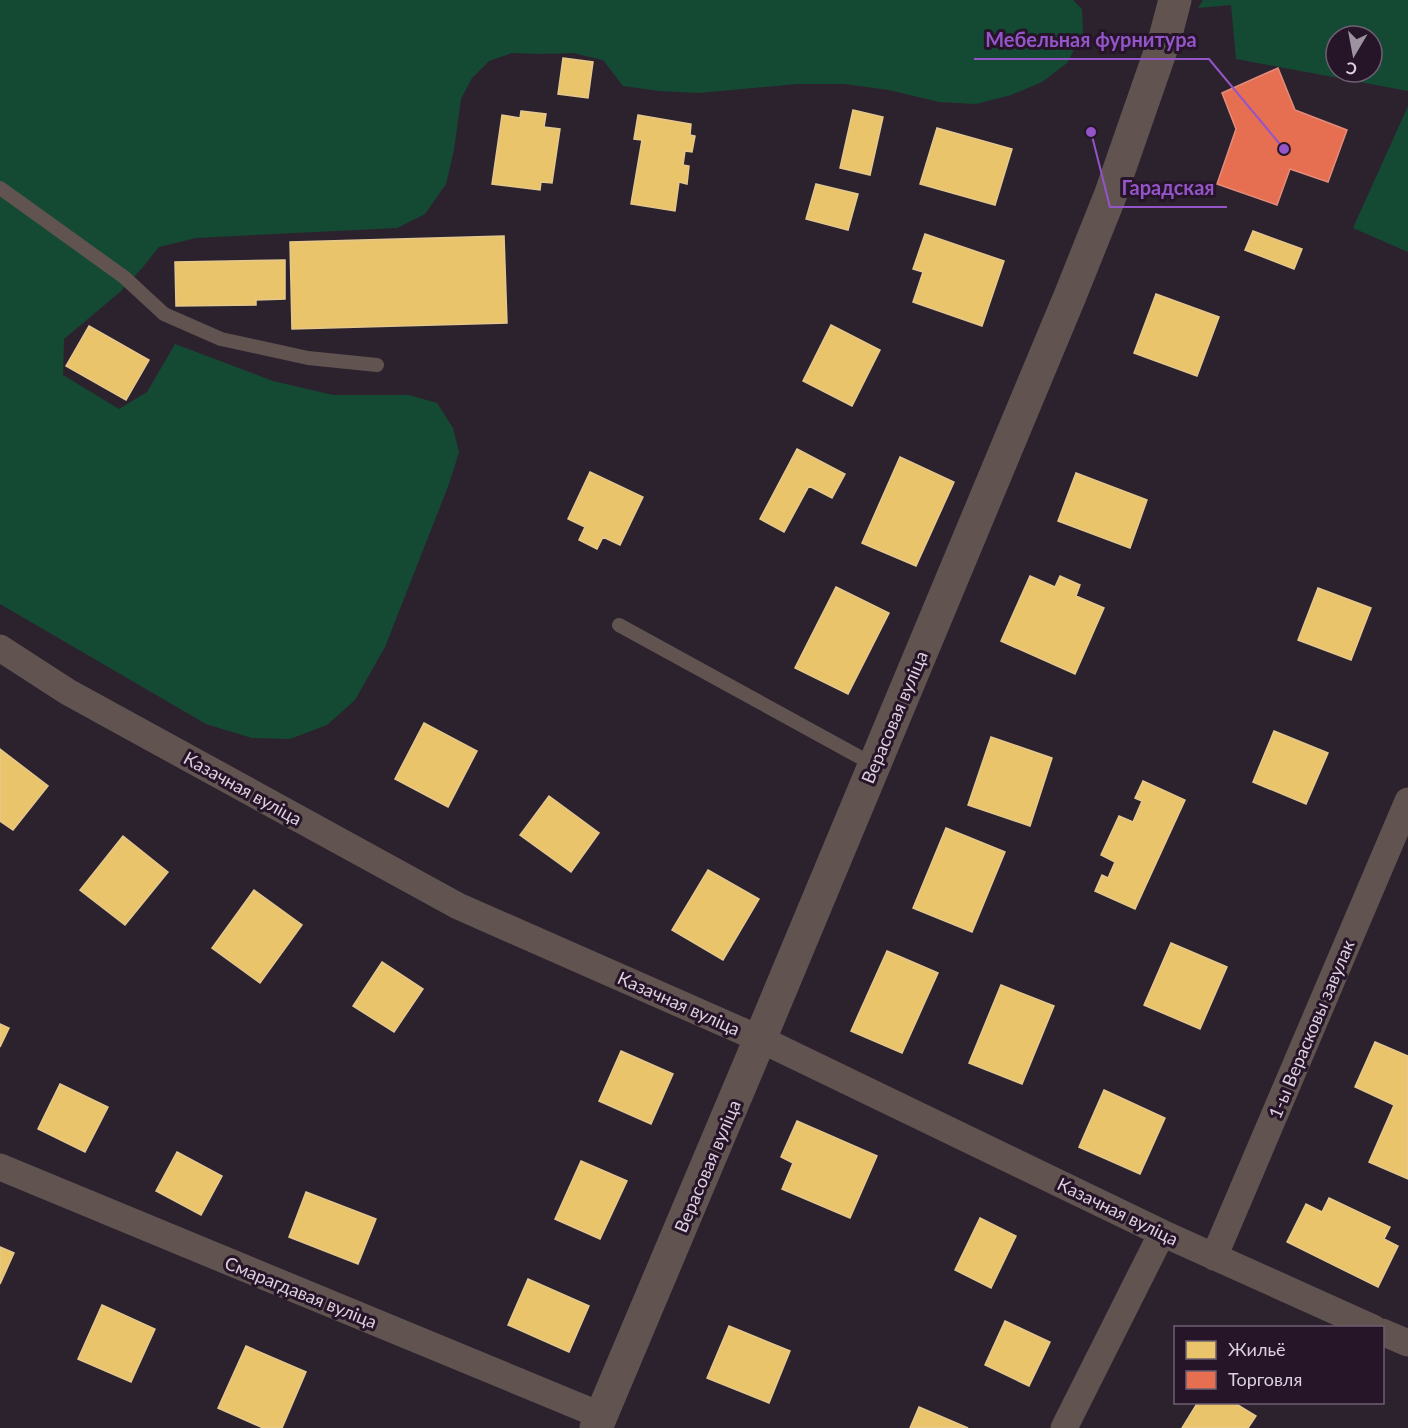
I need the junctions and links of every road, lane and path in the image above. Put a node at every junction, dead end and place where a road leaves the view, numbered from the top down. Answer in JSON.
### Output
{"nodes":[{"id":1,"x":1175,"y":0,"type":"edge"},
{"id":2,"x":0,"y":189,"type":"edge"},
{"id":3,"x":377,"y":365,"type":"dead end"},
{"id":4,"x":619,"y":625,"type":"dead end"},
{"id":5,"x":0,"y":648,"type":"edge"},
{"id":6,"x":874,"y":765,"type":"junction"},
{"id":7,"x":1408,"y":801,"type":"edge"},
{"id":8,"x":760,"y":1039,"type":"junction"},
{"id":9,"x":0,"y":1167,"type":"edge"},
{"id":10,"x":1162,"y":1233,"type":"junction"},
{"id":11,"x":1214,"y":1257,"type":"junction"},
{"id":12,"x":1369,"y":1326,"type":"edge"},
{"id":13,"x":1384,"y":1332,"type":"edge"},
{"id":14,"x":1408,"y":1343,"type":"edge"},
{"id":15,"x":599,"y":1422,"type":"edge"},
{"id":16,"x":1064,"y":1428,"type":"edge"}],
"edges":[{"from":1,"to":6,"type":"street","name":"Верасовая вуліца"},
{"from":2,"to":3,"type":"lane"},
{"from":4,"to":6,"type":"lane"},
{"from":5,"to":8,"type":"street","name":"Казачная вуліца"},
{"from":6,"to":8,"type":"street","name":"Верасовая вуліца"},
{"from":7,"to":11,"type":"street","name":"1-ы Верасковы завулак"},
{"from":8,"to":10,"type":"street","name":"Казачная вуліца"},
{"from":8,"to":15,"type":"street","name":"Верасовая вуліца"},
{"from":9,"to":15,"type":"street","name":"Смарагдавая вуліца"},
{"from":10,"to":11,"type":"street","name":"Казачная вуліца"},
{"from":10,"to":16,"type":"street"},
{"from":11,"to":12,"type":"street","name":"Казачная вуліца"},
{"from":13,"to":14,"type":"street"}]}
